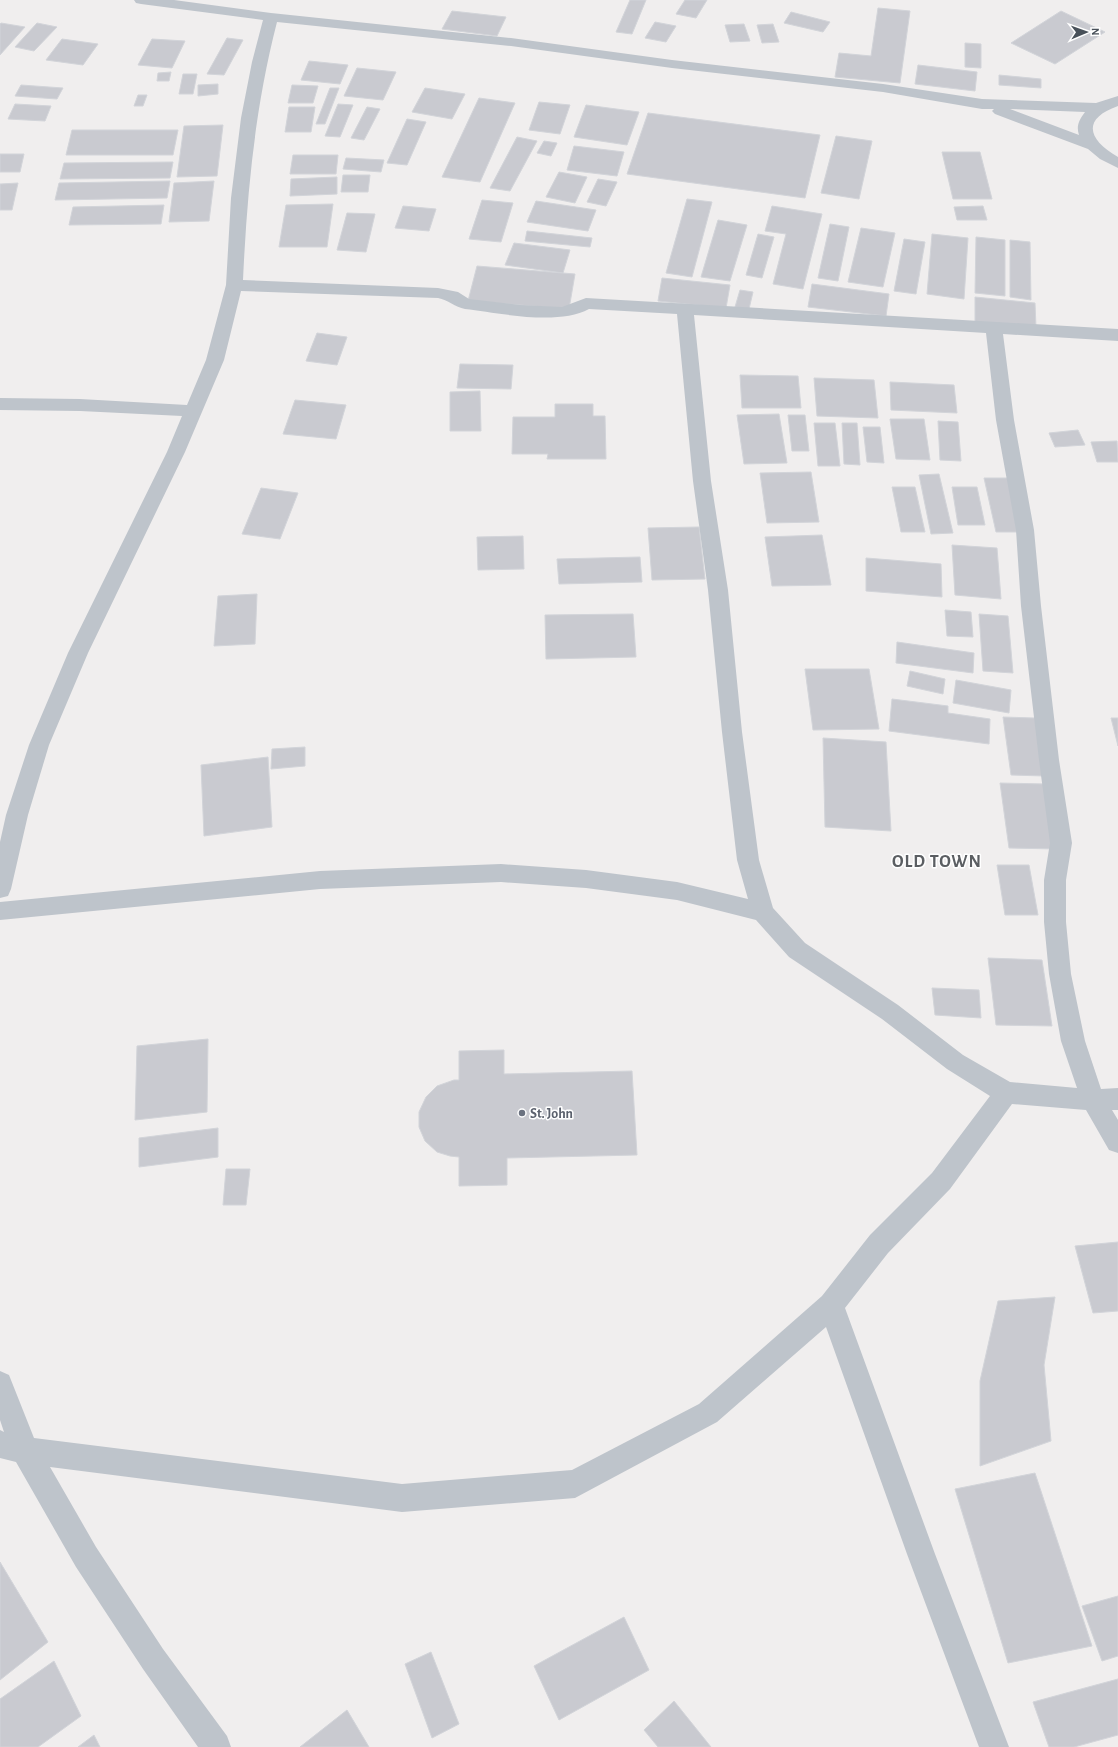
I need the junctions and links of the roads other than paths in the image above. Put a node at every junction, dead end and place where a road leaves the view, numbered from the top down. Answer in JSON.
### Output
{"nodes":[{"id":1,"x":142,"y":0,"type":"edge"},
{"id":2,"x":271,"y":17,"type":"junction"},
{"id":3,"x":1118,"y":101,"type":"edge"},
{"id":4,"x":982,"y":104,"type":"junction"},
{"id":5,"x":1098,"y":108,"type":"junction"},
{"id":6,"x":1091,"y":145,"type":"junction"},
{"id":7,"x":1118,"y":163,"type":"edge"},
{"id":8,"x":234,"y":285,"type":"junction"},
{"id":9,"x":685,"y":310,"type":"junction"},
{"id":10,"x":994,"y":328,"type":"junction"},
{"id":11,"x":1118,"y":335,"type":"edge"},
{"id":12,"x":0,"y":404,"type":"edge"},
{"id":13,"x":192,"y":411,"type":"junction"},
{"id":14,"x":1,"y":876,"type":"edge"},
{"id":15,"x":0,"y":910,"type":"edge"},
{"id":16,"x":763,"y":912,"type":"junction"},
{"id":17,"x":1006,"y":1093,"type":"junction"},
{"id":18,"x":1118,"y":1099,"type":"edge"},
{"id":19,"x":1093,"y":1100,"type":"junction"},
{"id":20,"x":1118,"y":1142,"type":"edge"},
{"id":21,"x":831,"y":1305,"type":"junction"},
{"id":22,"x":0,"y":1384,"type":"edge"},
{"id":23,"x":12,"y":1447,"type":"edge"},
{"id":24,"x":216,"y":1747,"type":"edge"},
{"id":25,"x":994,"y":1747,"type":"edge"}],
"edges":[{"from":1,"to":2,"type":"street"},
{"from":2,"to":4,"type":"street"},
{"from":2,"to":8,"type":"street"},
{"from":3,"to":5,"type":"street"},
{"from":4,"to":5,"type":"street"},
{"from":4,"to":6,"type":"street"},
{"from":5,"to":6,"type":"street"},
{"from":6,"to":7,"type":"street"},
{"from":8,"to":9,"type":"street"},
{"from":8,"to":13,"type":"street"},
{"from":9,"to":10,"type":"street"},
{"from":9,"to":16,"type":"street"},
{"from":10,"to":11,"type":"street"},
{"from":10,"to":19,"type":"street"},
{"from":12,"to":13,"type":"street"},
{"from":13,"to":14,"type":"street"},
{"from":15,"to":16,"type":"street"},
{"from":16,"to":17,"type":"street"},
{"from":17,"to":19,"type":"street"},
{"from":17,"to":21,"type":"street"},
{"from":18,"to":19,"type":"street"},
{"from":19,"to":20,"type":"street"},
{"from":21,"to":23,"type":"street"},
{"from":21,"to":25,"type":"street"},
{"from":22,"to":23,"type":"street"},
{"from":23,"to":24,"type":"street"}]}
